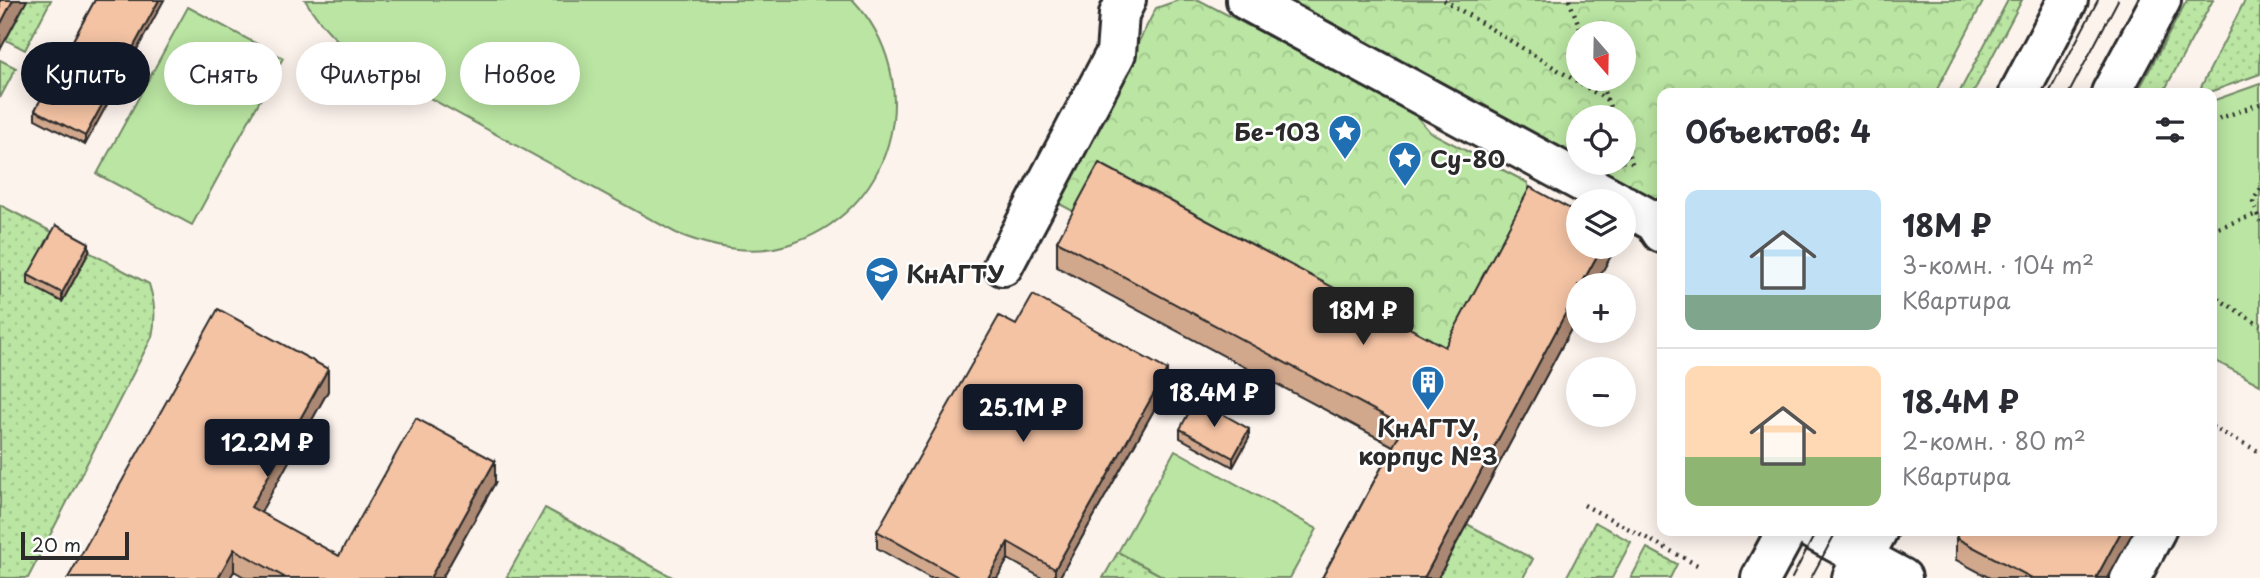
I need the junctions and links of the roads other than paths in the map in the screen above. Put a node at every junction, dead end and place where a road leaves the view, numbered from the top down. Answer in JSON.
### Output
{"nodes":[{"id":1,"x":1126,"y":0,"type":"edge"},
{"id":2,"x":1246,"y":0,"type":"edge"},
{"id":3,"x":2068,"y":0,"type":"edge"},
{"id":4,"x":2161,"y":0,"type":"edge"},
{"id":5,"x":2022,"y":88,"type":"edge"},
{"id":6,"x":2114,"y":88,"type":"edge"},
{"id":7,"x":1595,"y":189,"type":"edge"},
{"id":8,"x":1636,"y":212,"type":"edge"},
{"id":9,"x":1657,"y":225,"type":"edge"},
{"id":10,"x":1003,"y":265,"type":"dead end"},
{"id":11,"x":1784,"y":536,"type":"edge"},
{"id":12,"x":1825,"y":536,"type":"edge"},
{"id":13,"x":2153,"y":536,"type":"edge"},
{"id":14,"x":1865,"y":555,"type":"edge"},
{"id":15,"x":1761,"y":578,"type":"edge"},
{"id":16,"x":1902,"y":578,"type":"edge"},
{"id":17,"x":2130,"y":578,"type":"edge"}],
"edges":[{"from":1,"to":10,"type":"main road"},
{"from":2,"to":7,"type":"main road"},
{"from":3,"to":5,"type":"main road"},
{"from":4,"to":6,"type":"main road"},
{"from":8,"to":9,"type":"main road"},
{"from":11,"to":15,"type":"main road"},
{"from":12,"to":14,"type":"main road"},
{"from":13,"to":17,"type":"main road"},
{"from":14,"to":16,"type":"main road"}]}
